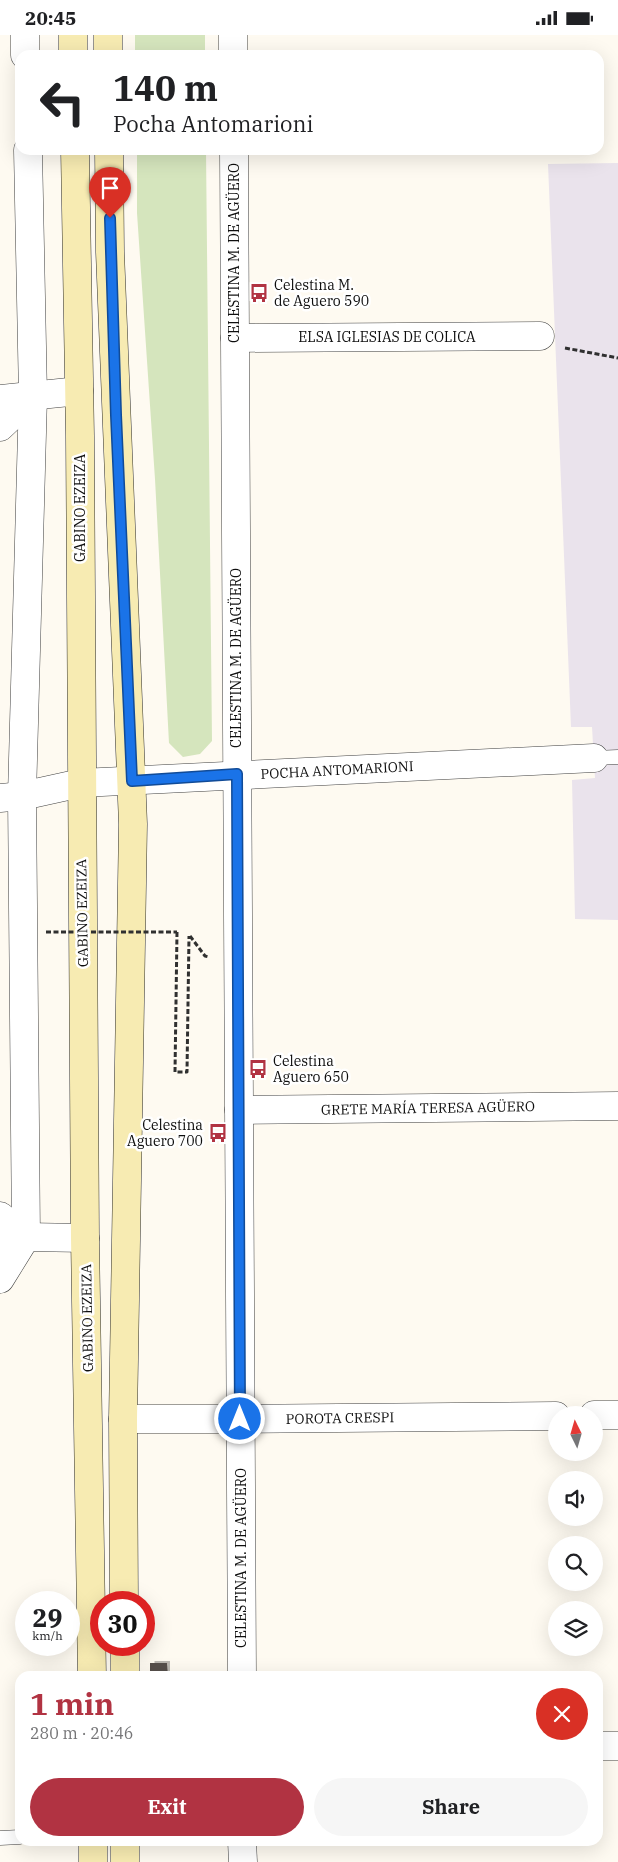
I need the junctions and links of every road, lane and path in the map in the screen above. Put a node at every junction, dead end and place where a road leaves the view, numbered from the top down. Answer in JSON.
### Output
{"nodes":[{"id":1,"x":25,"y":35,"type":"edge"},
{"id":2,"x":73,"y":35,"type":"edge"},
{"id":3,"x":108,"y":35,"type":"edge"},
{"id":4,"x":233,"y":35,"type":"edge"},
{"id":5,"x":25,"y":50,"type":"edge"},
{"id":6,"x":74,"y":50,"type":"edge"},
{"id":7,"x":108,"y":50,"type":"edge"},
{"id":8,"x":233,"y":50,"type":"edge"},
{"id":9,"x":28,"y":155,"type":"edge"},
{"id":10,"x":75,"y":155,"type":"edge"},
{"id":11,"x":109,"y":155,"type":"edge"},
{"id":12,"x":234,"y":155,"type":"edge"},
{"id":13,"x":540,"y":336,"type":"joint"},
{"id":14,"x":235,"y":338,"type":"junction"},
{"id":15,"x":618,"y":358,"type":"edge"},
{"id":16,"x":79,"y":391,"type":"junction"},
{"id":17,"x":34,"y":396,"type":"junction"},
{"id":18,"x":0,"y":399,"type":"edge"},
{"id":19,"x":0,"y":427,"type":"edge"},
{"id":20,"x":606,"y":757,"type":"edge"},
{"id":21,"x":237,"y":774,"type":"junction"},
{"id":22,"x":132,"y":781,"type":"junction"},
{"id":23,"x":81,"y":783,"type":"junction"},
{"id":24,"x":11,"y":797,"type":"edge"},
{"id":25,"x":46,"y":932,"type":"dead end"},
{"id":26,"x":189,"y":936,"type":"dead end"},
{"id":27,"x":618,"y":1106,"type":"edge"},
{"id":28,"x":239,"y":1110,"type":"junction"},
{"id":29,"x":0,"y":1216,"type":"edge"},
{"id":30,"x":85,"y":1238,"type":"junction"},
{"id":31,"x":13,"y":1239,"type":"edge"},
{"id":32,"x":0,"y":1279,"type":"edge"},
{"id":33,"x":603,"y":1415,"type":"edge"},
{"id":34,"x":618,"y":1415,"type":"edge"},
{"id":35,"x":548,"y":1416,"type":"edge"},
{"id":36,"x":123,"y":1419,"type":"junction"},
{"id":37,"x":240,"y":1419,"type":"junction"},
{"id":38,"x":124,"y":1591,"type":"edge"},
{"id":39,"x":124,"y":1656,"type":"edge"},
{"id":40,"x":92,"y":1671,"type":"edge"},
{"id":41,"x":125,"y":1671,"type":"edge"},
{"id":42,"x":242,"y":1671,"type":"edge"},
{"id":43,"x":603,"y":1746,"type":"edge"},
{"id":44,"x":618,"y":1746,"type":"edge"},
{"id":45,"x":15,"y":1837,"type":"edge"},
{"id":46,"x":0,"y":1838,"type":"edge"},
{"id":47,"x":93,"y":1846,"type":"edge"},
{"id":48,"x":125,"y":1846,"type":"edge"},
{"id":49,"x":242,"y":1846,"type":"edge"},
{"id":50,"x":93,"y":1862,"type":"edge"},
{"id":51,"x":125,"y":1862,"type":"edge"},
{"id":52,"x":242,"y":1862,"type":"edge"}],
"edges":[{"from":1,"to":5,"type":"street"},
{"from":2,"to":6,"type":"main road"},
{"from":3,"to":7,"type":"main road"},
{"from":4,"to":8,"type":"street"},
{"from":9,"to":17,"type":"street"},
{"from":10,"to":16,"type":"main road","name":"GABINO EZEIZA"},
{"from":11,"to":22,"type":"main road"},
{"from":12,"to":14,"type":"street","name":"CELESTINA M. DE AGÜERO"},
{"from":13,"to":14,"type":"street","name":"ELSA IGLESIAS DE COLICA"},
{"from":13,"to":15,"type":"path"},
{"from":14,"to":21,"type":"street","name":"CELESTINA M. DE AGÜERO"},
{"from":16,"to":17,"type":"street"},
{"from":16,"to":23,"type":"main road","name":"GABINO EZEIZA"},
{"from":17,"to":18,"type":"street"},
{"from":17,"to":19,"type":"street"},
{"from":17,"to":24,"type":"street"},
{"from":20,"to":21,"type":"street","name":"POCHA ANTOMARIONI"},
{"from":21,"to":22,"type":"street","name":"POCHA ANTOMARIONI"},
{"from":21,"to":28,"type":"street","name":"CELESTINA M. DE AGÜERO"},
{"from":22,"to":23,"type":"street","name":"POCHA ANTOMARIONI"},
{"from":22,"to":36,"type":"main road"},
{"from":23,"to":24,"type":"street","name":"POCHA ANTOMARIONI"},
{"from":23,"to":30,"type":"main road","name":"GABINO EZEIZA"},
{"from":24,"to":31,"type":"street"},
{"from":25,"to":26,"type":"path","bridge":true},
{"from":27,"to":28,"type":"street","name":"GRETE MARÍA TERESA AGÜERO"},
{"from":28,"to":37,"type":"street","name":"CELESTINA M. DE AGÜERO"},
{"from":29,"to":31,"type":"street"},
{"from":30,"to":31,"type":"street"},
{"from":30,"to":40,"type":"main road","name":"GABINO EZEIZA"},
{"from":31,"to":32,"type":"street"},
{"from":33,"to":34,"type":"street"},
{"from":35,"to":37,"type":"street","name":"POROTA CRESPI"},
{"from":36,"to":37,"type":"street","name":"POROTA CRESPI"},
{"from":36,"to":38,"type":"main road"},
{"from":37,"to":42,"type":"street","name":"CELESTINA M. DE AGÜERO"},
{"from":39,"to":41,"type":"main road"},
{"from":43,"to":44,"type":"street"},
{"from":45,"to":46,"type":"lane"},
{"from":47,"to":50,"type":"main road"},
{"from":48,"to":51,"type":"main road"},
{"from":49,"to":52,"type":"street"}]}
